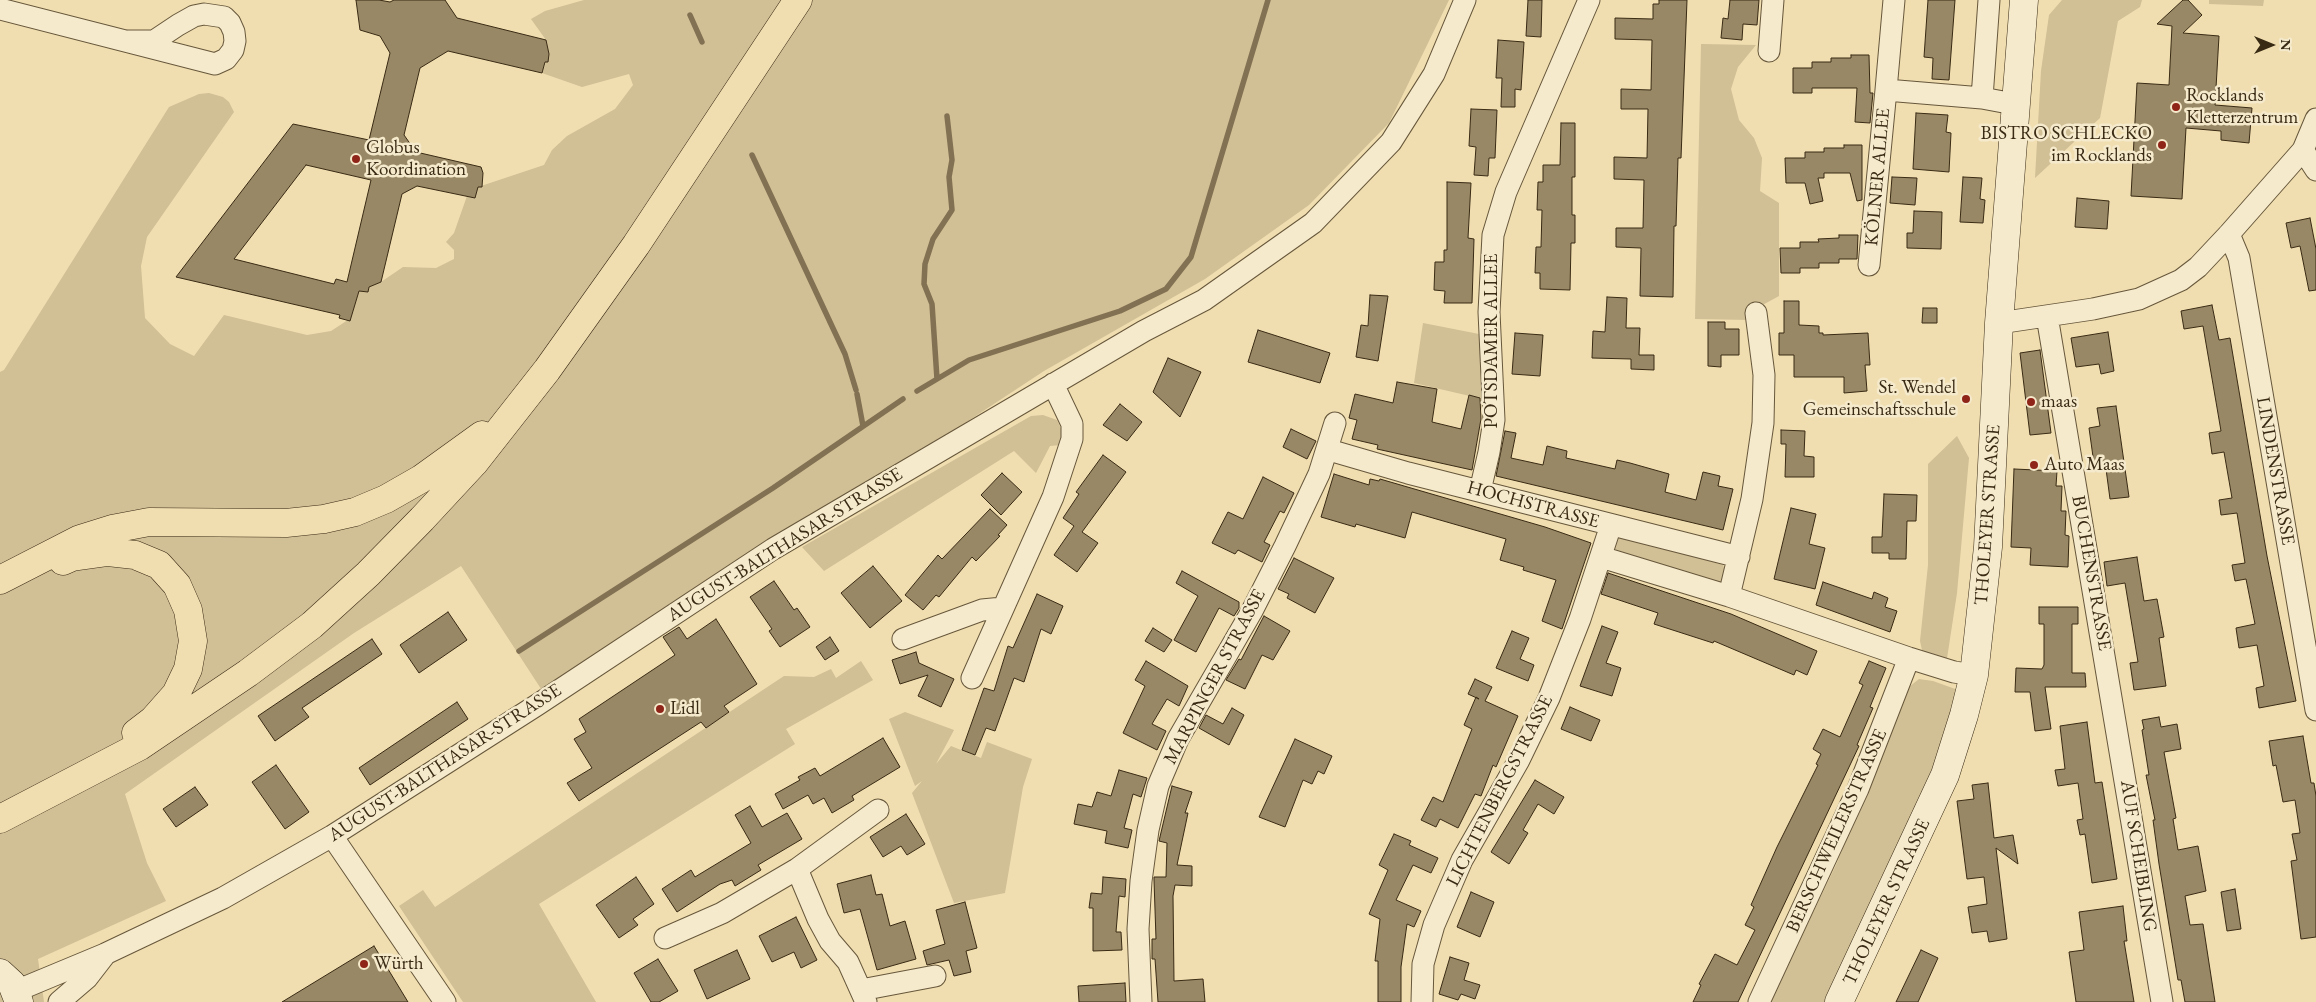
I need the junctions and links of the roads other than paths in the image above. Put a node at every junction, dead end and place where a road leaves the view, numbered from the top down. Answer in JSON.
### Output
{"nodes":[{"id":1,"x":798,"y":0,"type":"edge"},
{"id":2,"x":1464,"y":0,"type":"edge"},
{"id":3,"x":1589,"y":0,"type":"edge"},
{"id":4,"x":1773,"y":0,"type":"edge"},
{"id":5,"x":1894,"y":0,"type":"edge"},
{"id":6,"x":1989,"y":0,"type":"edge"},
{"id":7,"x":2024,"y":0,"type":"edge"},
{"id":8,"x":0,"y":9,"type":"edge"},
{"id":9,"x":128,"y":41,"type":"dead end"},
{"id":10,"x":1769,"y":51,"type":"dead end"},
{"id":11,"x":1886,"y":90,"type":"junction"},
{"id":12,"x":1982,"y":98,"type":"junction"},
{"id":13,"x":2014,"y":104,"type":"junction"},
{"id":14,"x":2316,"y":119,"type":"edge"},
{"id":15,"x":2303,"y":150,"type":"junction"},
{"id":16,"x":2316,"y":170,"type":"edge"},
{"id":17,"x":2228,"y":234,"type":"junction"},
{"id":18,"x":1869,"y":265,"type":"dead end"},
{"id":19,"x":1756,"y":313,"type":"dead end"},
{"id":20,"x":2047,"y":316,"type":"junction"},
{"id":21,"x":1999,"y":323,"type":"junction"},
{"id":22,"x":547,"y":370,"type":"junction"},
{"id":23,"x":1053,"y":384,"type":"junction"},
{"id":24,"x":1335,"y":423,"type":"dead end"},
{"id":25,"x":1329,"y":450,"type":"junction"},
{"id":26,"x":1480,"y":491,"type":"junction"},
{"id":27,"x":1611,"y":525,"type":"junction"},
{"id":28,"x":1601,"y":557,"type":"junction"},
{"id":29,"x":1738,"y":557,"type":"junction"},
{"id":30,"x":0,"y":580,"type":"edge"},
{"id":31,"x":0,"y":596,"type":"edge"},
{"id":32,"x":1729,"y":596,"type":"junction"},
{"id":33,"x":1003,"y":608,"type":"junction"},
{"id":34,"x":903,"y":639,"type":"dead end"},
{"id":35,"x":1909,"y":658,"type":"junction"},
{"id":36,"x":1974,"y":675,"type":"junction"},
{"id":37,"x":972,"y":678,"type":"dead end"},
{"id":38,"x":2316,"y":710,"type":"edge"},
{"id":39,"x":2114,"y":711,"type":"joint"},
{"id":40,"x":28,"y":806,"type":"junction"},
{"id":41,"x":878,"y":810,"type":"dead end"},
{"id":42,"x":0,"y":819,"type":"edge"},
{"id":43,"x":332,"y":836,"type":"junction"},
{"id":44,"x":797,"y":869,"type":"junction"},
{"id":45,"x":666,"y":938,"type":"dead end"},
{"id":46,"x":105,"y":954,"type":"junction"},
{"id":47,"x":935,"y":976,"type":"dead end"},
{"id":48,"x":11,"y":989,"type":"edge"},
{"id":49,"x":863,"y":996,"type":"edge"},
{"id":50,"x":59,"y":1002,"type":"edge"},
{"id":51,"x":445,"y":1002,"type":"edge"},
{"id":52,"x":1142,"y":1002,"type":"edge"},
{"id":53,"x":1422,"y":1002,"type":"edge"},
{"id":54,"x":1759,"y":1002,"type":"edge"},
{"id":55,"x":1839,"y":1002,"type":"edge"},
{"id":56,"x":2162,"y":1002,"type":"edge"}],
"edges":[{"from":1,"to":22,"type":"highway"},
{"from":2,"to":23,"type":"street","name":"AUGUST-BALTHASAR-STRASSE"},
{"from":3,"to":26,"type":"street","name":"POTSDAMER ALLEE"},
{"from":4,"to":10,"type":"street"},
{"from":5,"to":11,"type":"street","name":"KÖLNER ALLEE"},
{"from":6,"to":12,"type":"street"},
{"from":7,"to":13,"type":"main road","name":"THOLEYER STRASSE"},
{"from":8,"to":9,"type":"street"},
{"from":11,"to":12,"type":"street","name":"KÖLNER ALLEE"},
{"from":11,"to":18,"type":"street","name":"KÖLNER ALLEE"},
{"from":12,"to":13,"type":"street","name":"KÖLNER ALLEE"},
{"from":13,"to":21,"type":"main road","name":"THOLEYER STRASSE"},
{"from":14,"to":15,"type":"street"},
{"from":15,"to":16,"type":"street"},
{"from":15,"to":17,"type":"street"},
{"from":17,"to":20,"type":"street"},
{"from":17,"to":38,"type":"street","name":"LINDENSTRASSE"},
{"from":19,"to":29,"type":"street"},
{"from":20,"to":21,"type":"street"},
{"from":20,"to":39,"type":"street","name":"BUCHENSTRASSE"},
{"from":21,"to":36,"type":"main road","name":"THOLEYER STRASSE"},
{"from":22,"to":30,"type":"highway"},
{"from":22,"to":40,"type":"highway"},
{"from":23,"to":33,"type":"street"},
{"from":23,"to":43,"type":"street","name":"AUGUST-BALTHASAR-STRASSE"},
{"from":24,"to":25,"type":"street","name":"MARPINGER STRASSE"},
{"from":25,"to":26,"type":"street","name":"HOCHSTRASSE"},
{"from":25,"to":52,"type":"street","name":"MARPINGER STRASSE"},
{"from":26,"to":27,"type":"street","name":"HOCHSTRASSE"},
{"from":27,"to":28,"type":"street","name":"LICHTENBERGSTRASSE"},
{"from":27,"to":29,"type":"street","name":"HOCHSTRASSE"},
{"from":28,"to":32,"type":"street","name":"HOCHSTRASSE"},
{"from":28,"to":53,"type":"street","name":"LICHTENBERGSTRASSE"},
{"from":29,"to":32,"type":"street"},
{"from":31,"to":40,"type":"highway"},
{"from":32,"to":35,"type":"street","name":"HOCHSTRASSE"},
{"from":33,"to":34,"type":"street"},
{"from":33,"to":37,"type":"street"},
{"from":35,"to":36,"type":"street","name":"HOCHSTRASSE"},
{"from":35,"to":54,"type":"street","name":"BERSCHWEILERSTRASSE"},
{"from":36,"to":55,"type":"main road","name":"THOLEYER STRASSE"},
{"from":39,"to":56,"type":"street","name":"AUF SCHEIBLING"},
{"from":40,"to":42,"type":"highway"},
{"from":41,"to":44,"type":"street"},
{"from":43,"to":46,"type":"street","name":"AUGUST-BALTHASAR-STRASSE"},
{"from":43,"to":51,"type":"street"},
{"from":44,"to":45,"type":"street"},
{"from":44,"to":49,"type":"street"},
{"from":46,"to":48,"type":"street","name":"AUGUST-BALTHASAR-STRASSE"},
{"from":46,"to":50,"type":"street"},
{"from":47,"to":49,"type":"street"}]}
